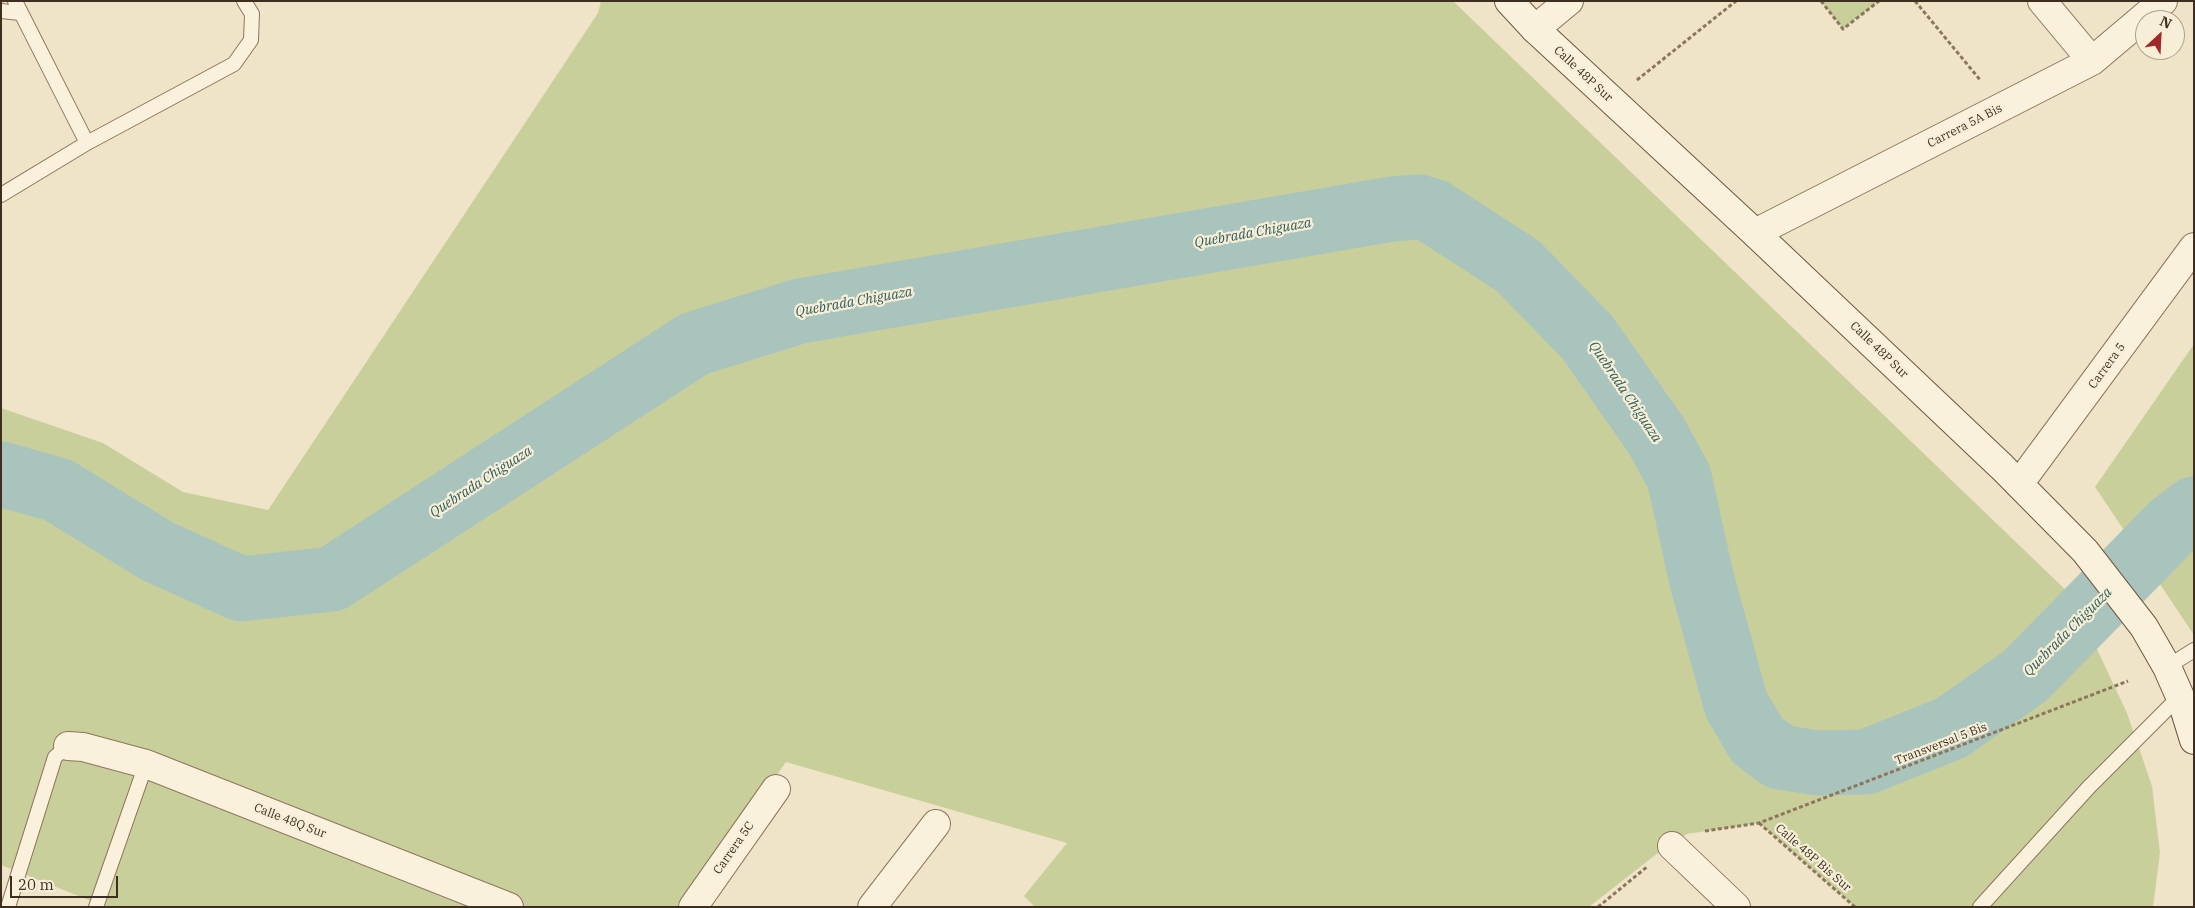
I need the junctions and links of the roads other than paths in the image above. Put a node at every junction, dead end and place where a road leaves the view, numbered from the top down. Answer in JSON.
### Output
{"nodes":[{"id":1,"x":244,"y":1,"type":"edge"},
{"id":2,"x":1509,"y":1,"type":"edge"},
{"id":3,"x":1569,"y":1,"type":"edge"},
{"id":4,"x":2042,"y":1,"type":"edge"},
{"id":5,"x":2163,"y":1,"type":"edge"},
{"id":6,"x":18,"y":7,"type":"edge"},
{"id":7,"x":1,"y":11,"type":"edge"},
{"id":8,"x":1535,"y":29,"type":"junction"},
{"id":9,"x":2092,"y":61,"type":"junction"},
{"id":10,"x":87,"y":143,"type":"junction"},
{"id":11,"x":1,"y":195,"type":"edge"},
{"id":12,"x":1755,"y":232,"type":"junction"},
{"id":13,"x":2194,"y":246,"type":"edge"},
{"id":14,"x":2019,"y":484,"type":"junction"},
{"id":15,"x":2194,"y":650,"type":"edge"},
{"id":16,"x":2167,"y":667,"type":"junction"},
{"id":17,"x":2180,"y":697,"type":"junction"},
{"id":18,"x":2194,"y":740,"type":"edge"},
{"id":19,"x":68,"y":746,"type":"joint"},
{"id":20,"x":146,"y":764,"type":"junction"},
{"id":21,"x":776,"y":789,"type":"dead end"},
{"id":22,"x":936,"y":824,"type":"dead end"},
{"id":23,"x":1672,"y":846,"type":"road end"},
{"id":24,"x":8,"y":907,"type":"edge"},
{"id":25,"x":96,"y":907,"type":"edge"},
{"id":26,"x":509,"y":907,"type":"edge"},
{"id":27,"x":693,"y":907,"type":"edge"},
{"id":28,"x":872,"y":907,"type":"edge"},
{"id":29,"x":1736,"y":907,"type":"edge"},
{"id":30,"x":1980,"y":907,"type":"edge"}],
"edges":[{"from":1,"to":10,"type":"lane"},
{"from":2,"to":8,"type":"street","name":"Calle 48P Sur"},
{"from":3,"to":8,"type":"street"},
{"from":4,"to":9,"type":"street"},
{"from":5,"to":9,"type":"street","name":"Carrera 5A Bis"},
{"from":6,"to":7,"type":"lane"},
{"from":6,"to":10,"type":"lane"},
{"from":8,"to":12,"type":"street","name":"Calle 48P Sur"},
{"from":9,"to":12,"type":"street","name":"Carrera 5A Bis"},
{"from":10,"to":11,"type":"lane"},
{"from":12,"to":14,"type":"street","name":"Calle 48P Sur"},
{"from":13,"to":14,"type":"street","name":"Carrera 5"},
{"from":14,"to":16,"type":"street","name":"Calle 48P Sur"},
{"from":15,"to":16,"type":"lane"},
{"from":16,"to":17,"type":"street","name":"Calle 48P Sur"},
{"from":17,"to":18,"type":"street","name":"Calle 48P Sur"},
{"from":17,"to":30,"type":"lane"},
{"from":19,"to":20,"type":"street","name":"Calle 48Q Sur"},
{"from":19,"to":24,"type":"lane"},
{"from":20,"to":25,"type":"lane"},
{"from":20,"to":26,"type":"street","name":"Calle 48Q Sur"},
{"from":21,"to":27,"type":"street","name":"Carrera 5C"},
{"from":22,"to":28,"type":"street"},
{"from":23,"to":29,"type":"street"}]}
